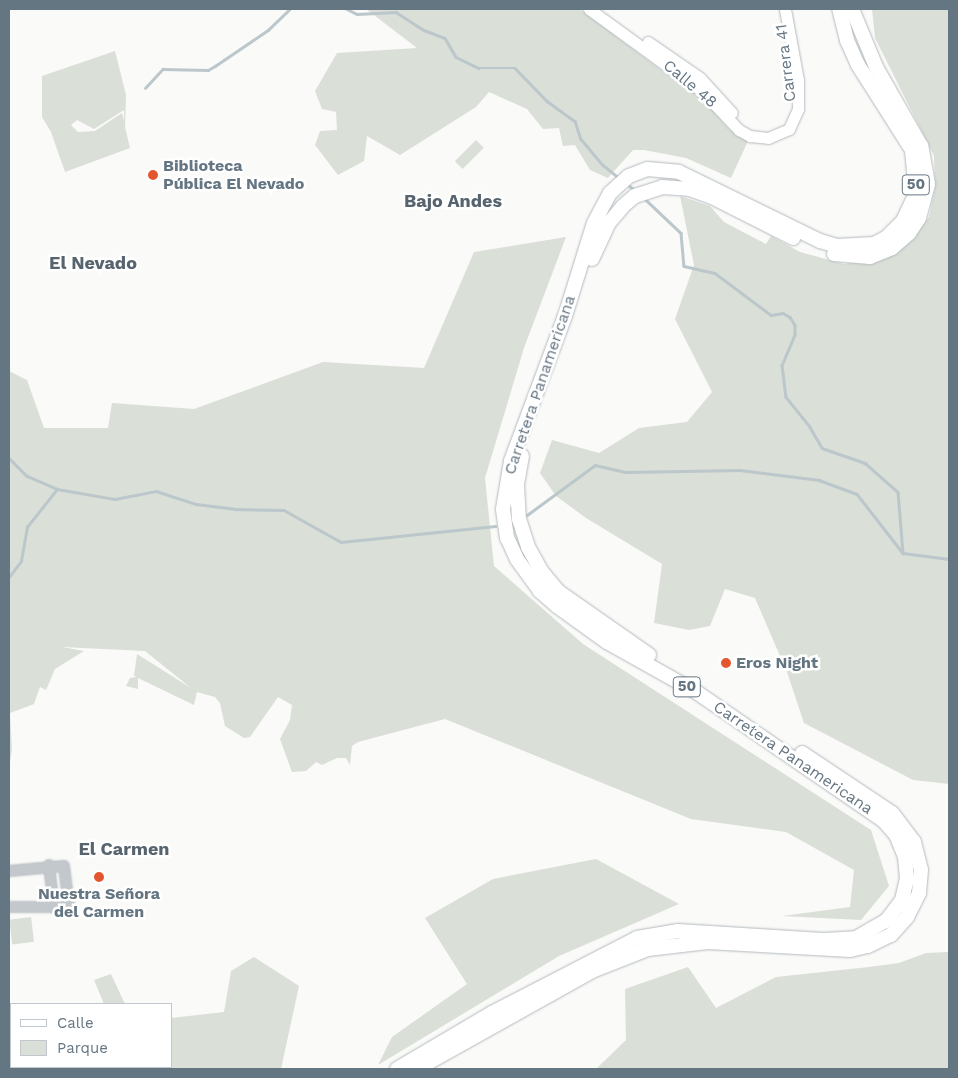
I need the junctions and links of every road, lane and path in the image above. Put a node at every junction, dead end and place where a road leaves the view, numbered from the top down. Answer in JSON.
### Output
{"nodes":[{"id":1,"x":589,"y":9,"type":"edge"},
{"id":2,"x":602,"y":9,"type":"edge"},
{"id":3,"x":779,"y":9,"type":"edge"},
{"id":4,"x":785,"y":9,"type":"edge"},
{"id":5,"x":839,"y":9,"type":"edge"},
{"id":6,"x":852,"y":9,"type":"edge"},
{"id":7,"x":862,"y":9,"type":"edge"},
{"id":8,"x":870,"y":54,"type":"junction"},
{"id":9,"x":790,"y":121,"type":"junction"},
{"id":10,"x":520,"y":449,"type":"junction"},
{"id":11,"x":49,"y":865,"type":"junction"},
{"id":12,"x":9,"y":871,"type":"edge"},
{"id":13,"x":9,"y":908,"type":"edge"},
{"id":14,"x":54,"y":908,"type":"junction"},
{"id":15,"x":397,"y":1069,"type":"edge"},
{"id":16,"x":417,"y":1069,"type":"edge"}],
"edges":[{"from":1,"to":9,"type":"main road","name":"Calle 48"},
{"from":2,"to":9,"type":"main road","name":"Calle 48"},
{"from":3,"to":9,"type":"main road","name":"Carrera 41"},
{"from":4,"to":9,"type":"main road","name":"Carrera 41"},
{"from":5,"to":10,"type":"highway","name":"Carretera Panamericana","number":"50"},
{"from":6,"to":8,"type":"highway","name":"Carretera Panamericana","number":"50"},
{"from":7,"to":8,"type":"highway"},
{"from":8,"to":10,"type":"highway","name":"Carretera Panamericana","number":"50"},
{"from":10,"to":15,"type":"highway","name":"Carretera Panamericana","number":"50"},
{"from":10,"to":16,"type":"highway","name":"Carretera Panamericana","number":"50"},
{"from":11,"to":12,"type":"street"},
{"from":11,"to":14,"type":"street"},
{"from":11,"to":14,"type":"street"},
{"from":13,"to":14,"type":"street"}]}
